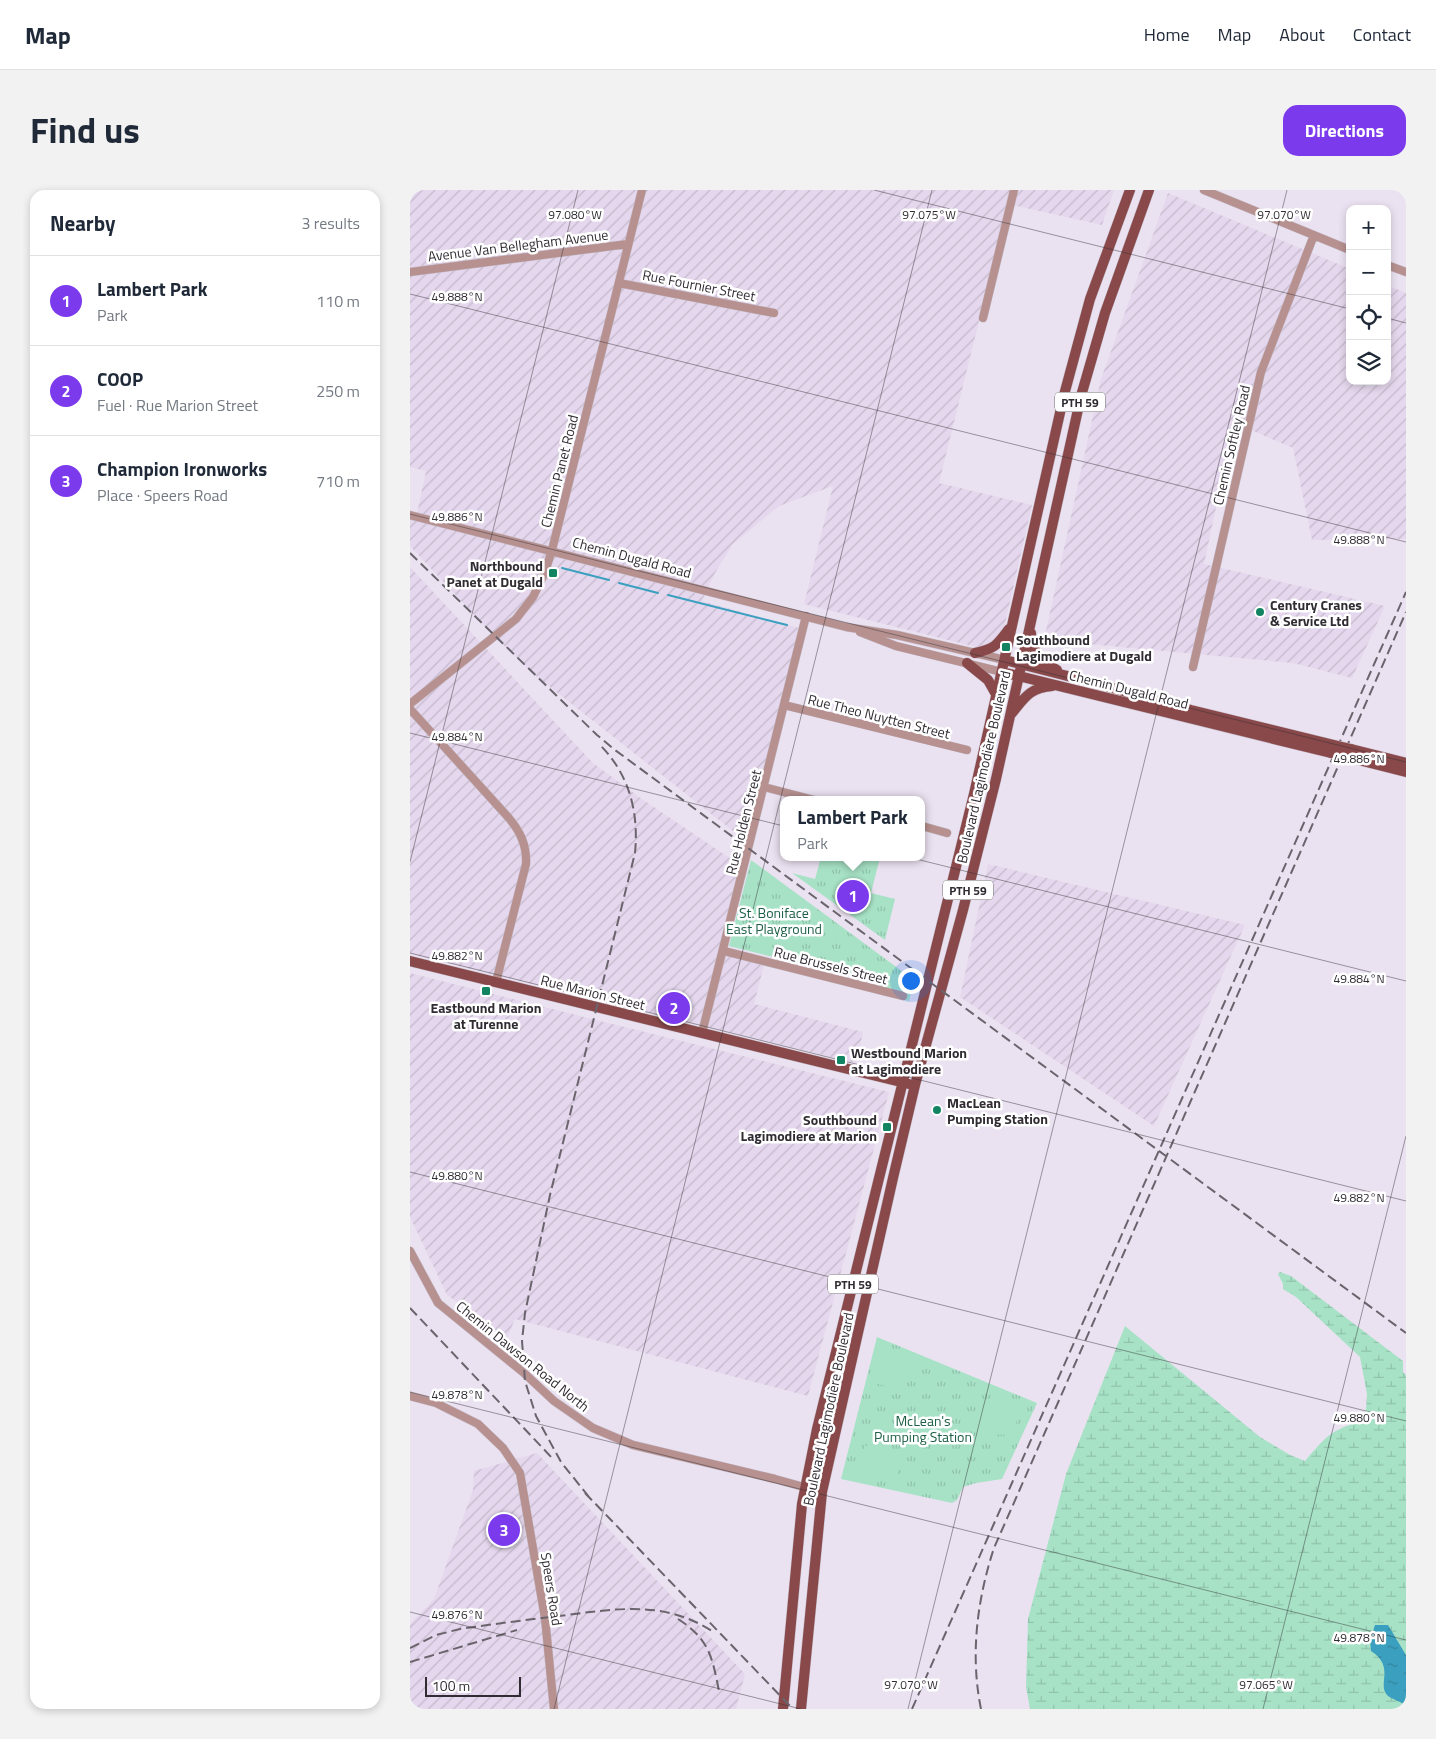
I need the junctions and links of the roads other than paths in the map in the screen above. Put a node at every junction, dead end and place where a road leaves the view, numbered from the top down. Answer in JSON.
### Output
{"nodes":[{"id":1,"x":642,"y":190,"type":"edge"},
{"id":2,"x":1014,"y":190,"type":"edge"},
{"id":3,"x":1130,"y":190,"type":"edge"},
{"id":4,"x":1149,"y":190,"type":"edge"},
{"id":5,"x":1204,"y":190,"type":"edge"},
{"id":6,"x":1314,"y":236,"type":"junction"},
{"id":7,"x":628,"y":244,"type":"junction"},
{"id":8,"x":1346,"y":248,"type":"edge"},
{"id":9,"x":1391,"y":266,"type":"edge"},
{"id":10,"x":410,"y":272,"type":"edge"},
{"id":11,"x":1406,"y":272,"type":"edge"},
{"id":12,"x":619,"y":282,"type":"junction"},
{"id":13,"x":774,"y":313,"type":"dead end"},
{"id":14,"x":983,"y":318,"type":"dead end"},
{"id":15,"x":410,"y":515,"type":"edge"},
{"id":16,"x":552,"y":550,"type":"junction"},
{"id":17,"x":806,"y":616,"type":"junction"},
{"id":18,"x":1031,"y":620,"type":"junction"},
{"id":19,"x":1012,"y":624,"type":"junction"},
{"id":20,"x":846,"y":627,"type":"junction"},
{"id":21,"x":976,"y":653,"type":"junction"},
{"id":22,"x":1005,"y":660,"type":"junction"},
{"id":23,"x":967,"y":663,"type":"junction"},
{"id":24,"x":1021,"y":664,"type":"junction"},
{"id":25,"x":1194,"y":666,"type":"dead end"},
{"id":26,"x":1002,"y":672,"type":"junction"},
{"id":27,"x":1019,"y":676,"type":"junction"},
{"id":28,"x":1068,"y":676,"type":"junction"},
{"id":29,"x":1058,"y":686,"type":"junction"},
{"id":30,"x":997,"y":696,"type":"junction"},
{"id":31,"x":410,"y":704,"type":"edge"},
{"id":32,"x":784,"y":705,"type":"junction"},
{"id":33,"x":410,"y":709,"type":"edge"},
{"id":34,"x":1010,"y":716,"type":"junction"},
{"id":35,"x":1333,"y":749,"type":"junction"},
{"id":36,"x":967,"y":750,"type":"dead end"},
{"id":37,"x":1349,"y":753,"type":"junction"},
{"id":38,"x":1406,"y":763,"type":"edge"},
{"id":39,"x":1406,"y":772,"type":"edge"},
{"id":40,"x":764,"y":788,"type":"junction"},
{"id":41,"x":797,"y":796,"type":"edge"},
{"id":42,"x":925,"y":827,"type":"edge"},
{"id":43,"x":947,"y":833,"type":"dead end"},
{"id":44,"x":724,"y":951,"type":"junction"},
{"id":45,"x":410,"y":961,"type":"edge"},
{"id":46,"x":496,"y":982,"type":"junction"},
{"id":47,"x":903,"y":996,"type":"dead end"},
{"id":48,"x":702,"y":1033,"type":"junction"},
{"id":49,"x":903,"y":1082,"type":"junction"},
{"id":50,"x":915,"y":1085,"type":"junction"},
{"id":51,"x":410,"y":1251,"type":"edge"},
{"id":52,"x":410,"y":1396,"type":"edge"},
{"id":53,"x":805,"y":1487,"type":"junction"},
{"id":54,"x":822,"y":1492,"type":"junction"},
{"id":55,"x":554,"y":1709,"type":"edge"},
{"id":56,"x":783,"y":1709,"type":"edge"},
{"id":57,"x":801,"y":1709,"type":"edge"}],
"edges":[{"from":1,"to":7,"type":"street","name":"Chemin Panet Road"},
{"from":2,"to":14,"type":"street"},
{"from":3,"to":19,"type":"main road","name":"Boulevard Lagimodière Boulevard","number":"PTH 59"},
{"from":4,"to":18,"type":"main road","name":"Boulevard Lagimodière Boulevard","number":"PTH 59"},
{"from":5,"to":6,"type":"street"},
{"from":6,"to":8,"type":"street"},
{"from":6,"to":25,"type":"street","name":"Chemin Softley Road"},
{"from":7,"to":10,"type":"street","name":"Avenue Van Bellegham Avenue"},
{"from":7,"to":12,"type":"street","name":"Chemin Panet Road"},
{"from":9,"to":11,"type":"street"},
{"from":12,"to":13,"type":"street","name":"Rue Fournier Street"},
{"from":12,"to":16,"type":"street","name":"Chemin Panet Road"},
{"from":15,"to":16,"type":"street","name":"Chemin Dugald Road"},
{"from":16,"to":17,"type":"street","name":"Chemin Dugald Road"},
{"from":16,"to":31,"type":"street","name":"Chemin Panet Road"},
{"from":17,"to":20,"type":"street","name":"Chemin Dugald Road"},
{"from":17,"to":32,"type":"street","name":"Rue Holden Street"},
{"from":18,"to":24,"type":"main road","name":"Boulevard Lagimodière Boulevard","number":"PTH 59"},
{"from":18,"to":28,"type":"main road"},
{"from":19,"to":21,"type":"main road"},
{"from":19,"to":22,"type":"main road","name":"Boulevard Lagimodière Boulevard","number":"PTH 59"},
{"from":20,"to":21,"type":"street","name":"Chemin Dugald Road"},
{"from":20,"to":23,"type":"street","name":"Chemin Dugald Road"},
{"from":21,"to":22,"type":"street","name":"Chemin Dugald Road"},
{"from":22,"to":24,"type":"main road","name":"Chemin Dugald Road"},
{"from":22,"to":26,"type":"main road","name":"Boulevard Lagimodière Boulevard","number":"PTH 59"},
{"from":23,"to":26,"type":"street","name":"Chemin Dugald Road"},
{"from":23,"to":30,"type":"main road"},
{"from":24,"to":27,"type":"main road","name":"Boulevard Lagimodière Boulevard","number":"PTH 59"},
{"from":24,"to":28,"type":"main road","name":"Chemin Dugald Road"},
{"from":26,"to":27,"type":"main road","name":"Chemin Dugald Road"},
{"from":26,"to":30,"type":"main road","name":"Boulevard Lagimodière Boulevard","number":"PTH 59"},
{"from":27,"to":29,"type":"main road","name":"Chemin Dugald Road"},
{"from":27,"to":34,"type":"main road","name":"Boulevard Lagimodière Boulevard","number":"PTH 59"},
{"from":28,"to":35,"type":"main road","name":"Chemin Dugald Road"},
{"from":29,"to":34,"type":"main road"},
{"from":29,"to":35,"type":"main road","name":"Chemin Dugald Road"},
{"from":30,"to":49,"type":"main road","name":"Boulevard Lagimodière Boulevard","number":"PTH 59"},
{"from":32,"to":36,"type":"street","name":"Rue Theo Nuytten Street"},
{"from":32,"to":40,"type":"street","name":"Rue Holden Street"},
{"from":33,"to":46,"type":"street"},
{"from":34,"to":50,"type":"main road","name":"Boulevard Lagimodière Boulevard","number":"PTH 59"},
{"from":35,"to":37,"type":"main road","name":"Chemin Dugald Road","bridge":true},
{"from":37,"to":38,"type":"main road","name":"Chemin Dugald Road"},
{"from":37,"to":39,"type":"main road","name":"Chemin Dugald Road"},
{"from":40,"to":41,"type":"street"},
{"from":40,"to":44,"type":"street","name":"Rue Holden Street"},
{"from":42,"to":43,"type":"street"},
{"from":44,"to":47,"type":"street","name":"Rue Brussels Street"},
{"from":44,"to":48,"type":"street","name":"Rue Holden Street"},
{"from":45,"to":46,"type":"main road","name":"Rue Marion Street"},
{"from":46,"to":48,"type":"main road","name":"Rue Marion Street"},
{"from":48,"to":49,"type":"main road","name":"Rue Marion Street"},
{"from":49,"to":50,"type":"main road","name":"Rue Marion Street"},
{"from":49,"to":53,"type":"main road","name":"Boulevard Lagimodière Boulevard","number":"PTH 59"},
{"from":50,"to":54,"type":"main road","name":"Boulevard Lagimodière Boulevard","number":"PTH 59"},
{"from":51,"to":53,"type":"street","name":"Chemin Dawson Road North"},
{"from":52,"to":55,"type":"street","name":"Speers Road"},
{"from":53,"to":54,"type":"street","name":"Chemin Dawson Road North"},
{"from":53,"to":56,"type":"main road","name":"Boulevard Lagimodière Boulevard","number":"PTH 59"},
{"from":54,"to":57,"type":"main road","name":"Boulevard Lagimodière Boulevard","number":"PTH 59"}]}
